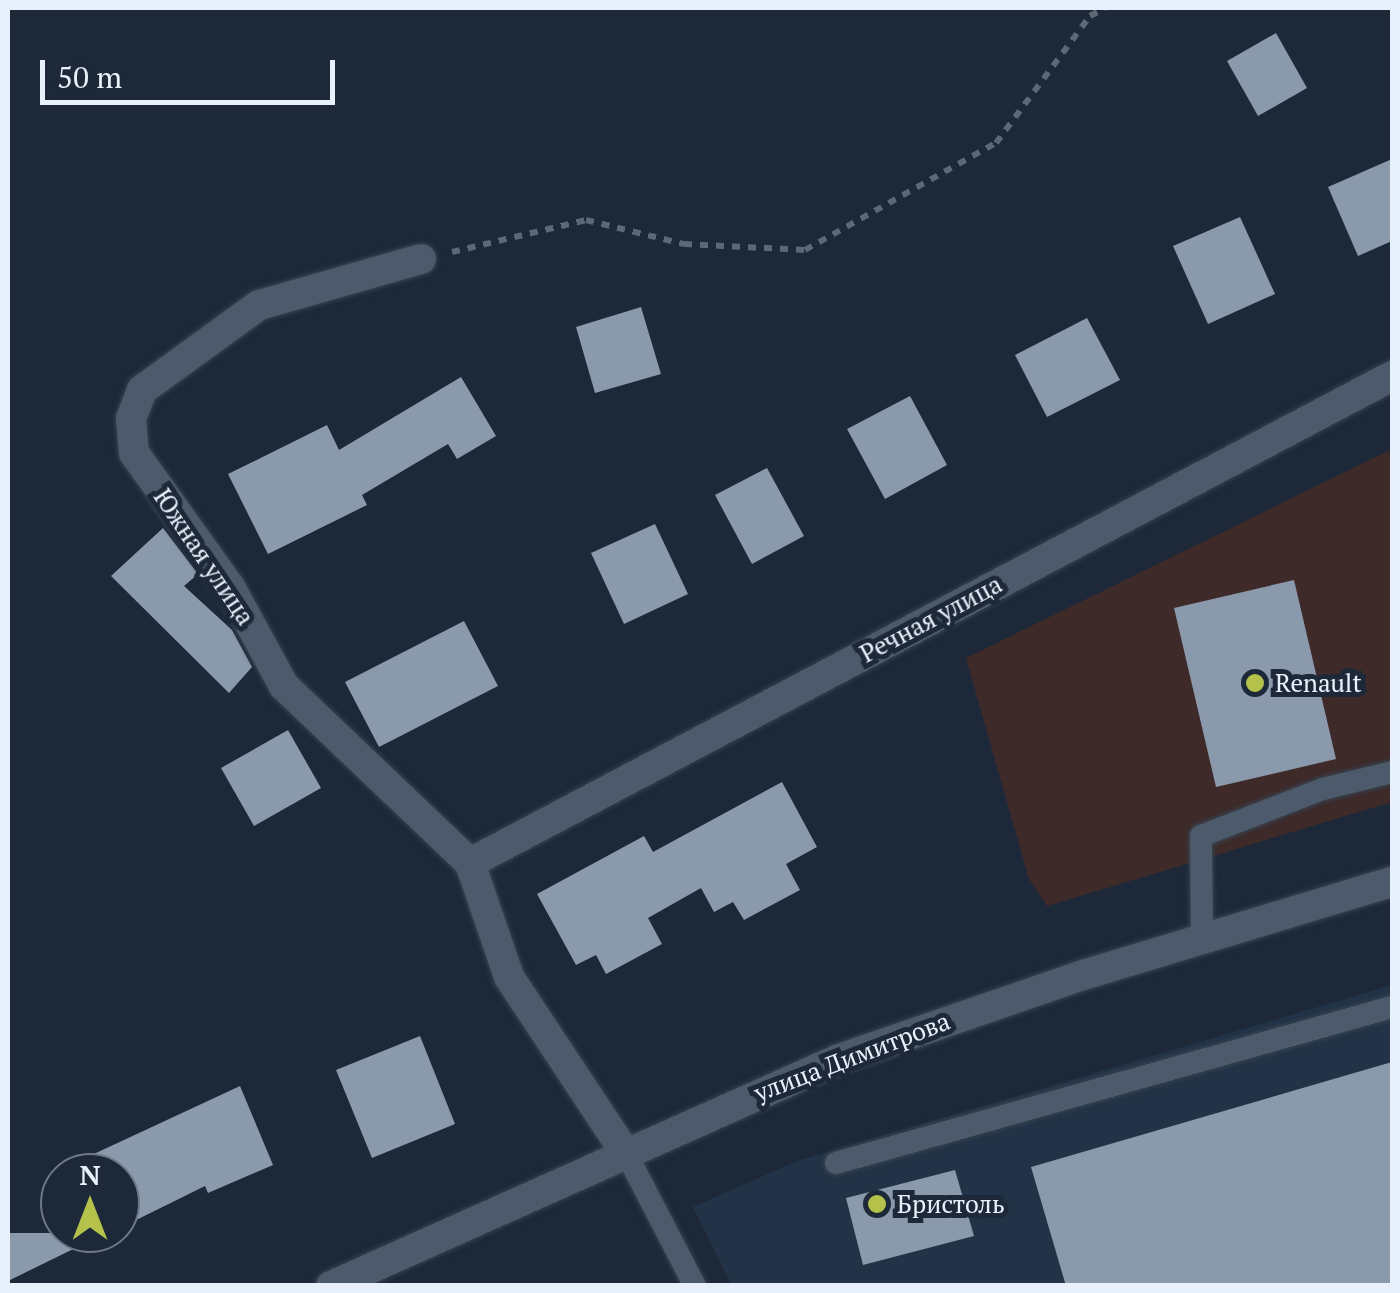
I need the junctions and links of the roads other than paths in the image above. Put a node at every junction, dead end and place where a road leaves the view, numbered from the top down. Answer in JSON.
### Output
{"nodes":[{"id":1,"x":421,"y":259,"type":"road end"},
{"id":2,"x":1392,"y":376,"type":"edge"},
{"id":3,"x":1392,"y":772,"type":"edge"},
{"id":4,"x":470,"y":863,"type":"junction"},
{"id":5,"x":1392,"y":882,"type":"edge"},
{"id":6,"x":1202,"y":940,"type":"junction"},
{"id":7,"x":1392,"y":1007,"type":"edge"},
{"id":8,"x":627,"y":1155,"type":"junction"},
{"id":9,"x":836,"y":1162,"type":"dead end"},
{"id":10,"x":331,"y":1286,"type":"edge"},
{"id":11,"x":695,"y":1286,"type":"edge"}],
"edges":[{"from":1,"to":4,"type":"street","name":"Южная улица"},
{"from":2,"to":4,"type":"street","name":"Речная улица"},
{"from":3,"to":6,"type":"lane"},
{"from":4,"to":8,"type":"street","name":"Южная улица"},
{"from":5,"to":6,"type":"street","name":"улица Димитрова"},
{"from":6,"to":8,"type":"street","name":"улица Димитрова"},
{"from":7,"to":9,"type":"lane"},
{"from":8,"to":10,"type":"street","name":"улица Димитрова"},
{"from":8,"to":11,"type":"lane"}]}
